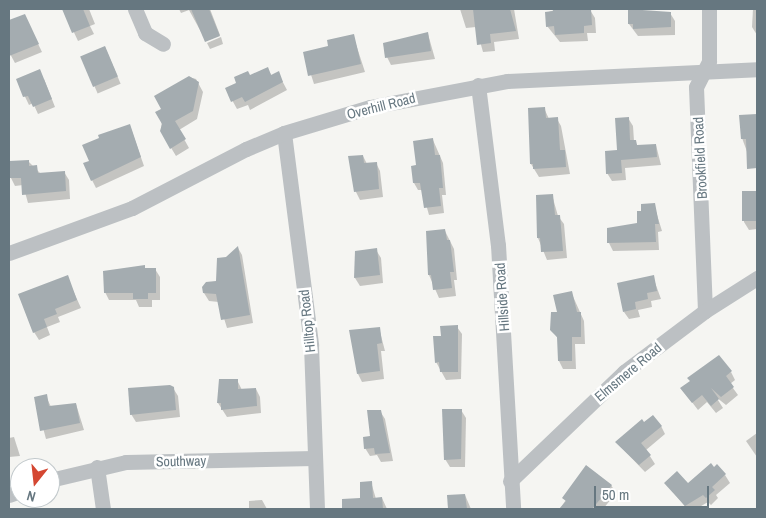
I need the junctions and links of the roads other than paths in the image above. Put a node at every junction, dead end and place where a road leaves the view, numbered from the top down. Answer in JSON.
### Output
{"nodes":[{"id":1,"x":134,"y":9,"type":"edge"},
{"id":2,"x":709,"y":9,"type":"edge"},
{"id":3,"x":163,"y":44,"type":"dead end"},
{"id":4,"x":757,"y":70,"type":"edge"},
{"id":5,"x":703,"y":74,"type":"junction"},
{"id":6,"x":478,"y":85,"type":"junction"},
{"id":7,"x":284,"y":134,"type":"junction"},
{"id":8,"x":9,"y":253,"type":"edge"},
{"id":9,"x":757,"y":278,"type":"edge"},
{"id":10,"x":705,"y":311,"type":"junction"},
{"id":11,"x":314,"y":458,"type":"junction"},
{"id":12,"x":97,"y":467,"type":"junction"},
{"id":13,"x":60,"y":477,"type":"edge"},
{"id":14,"x":510,"y":481,"type":"junction"},
{"id":15,"x":104,"y":509,"type":"edge"},
{"id":16,"x":317,"y":509,"type":"edge"},
{"id":17,"x":513,"y":509,"type":"edge"}],
"edges":[{"from":1,"to":3,"type":"street"},
{"from":2,"to":5,"type":"street","name":"Brookfield Road"},
{"from":4,"to":5,"type":"street","name":"Overhill Road"},
{"from":5,"to":6,"type":"street","name":"Overhill Road"},
{"from":5,"to":10,"type":"street","name":"Brookfield Road"},
{"from":6,"to":7,"type":"street","name":"Overhill Road"},
{"from":6,"to":14,"type":"street","name":"Hillside Road"},
{"from":7,"to":8,"type":"street","name":"Overhill Road"},
{"from":7,"to":11,"type":"street","name":"Hilltop Road"},
{"from":9,"to":10,"type":"street","name":"Elmsmere Road"},
{"from":10,"to":14,"type":"street","name":"Elmsmere Road"},
{"from":11,"to":12,"type":"street","name":"Southway"},
{"from":11,"to":16,"type":"street","name":"Hilltop Road"},
{"from":12,"to":13,"type":"street","name":"Southway"},
{"from":12,"to":15,"type":"street"},
{"from":14,"to":17,"type":"street","name":"Hillside Road"}]}
